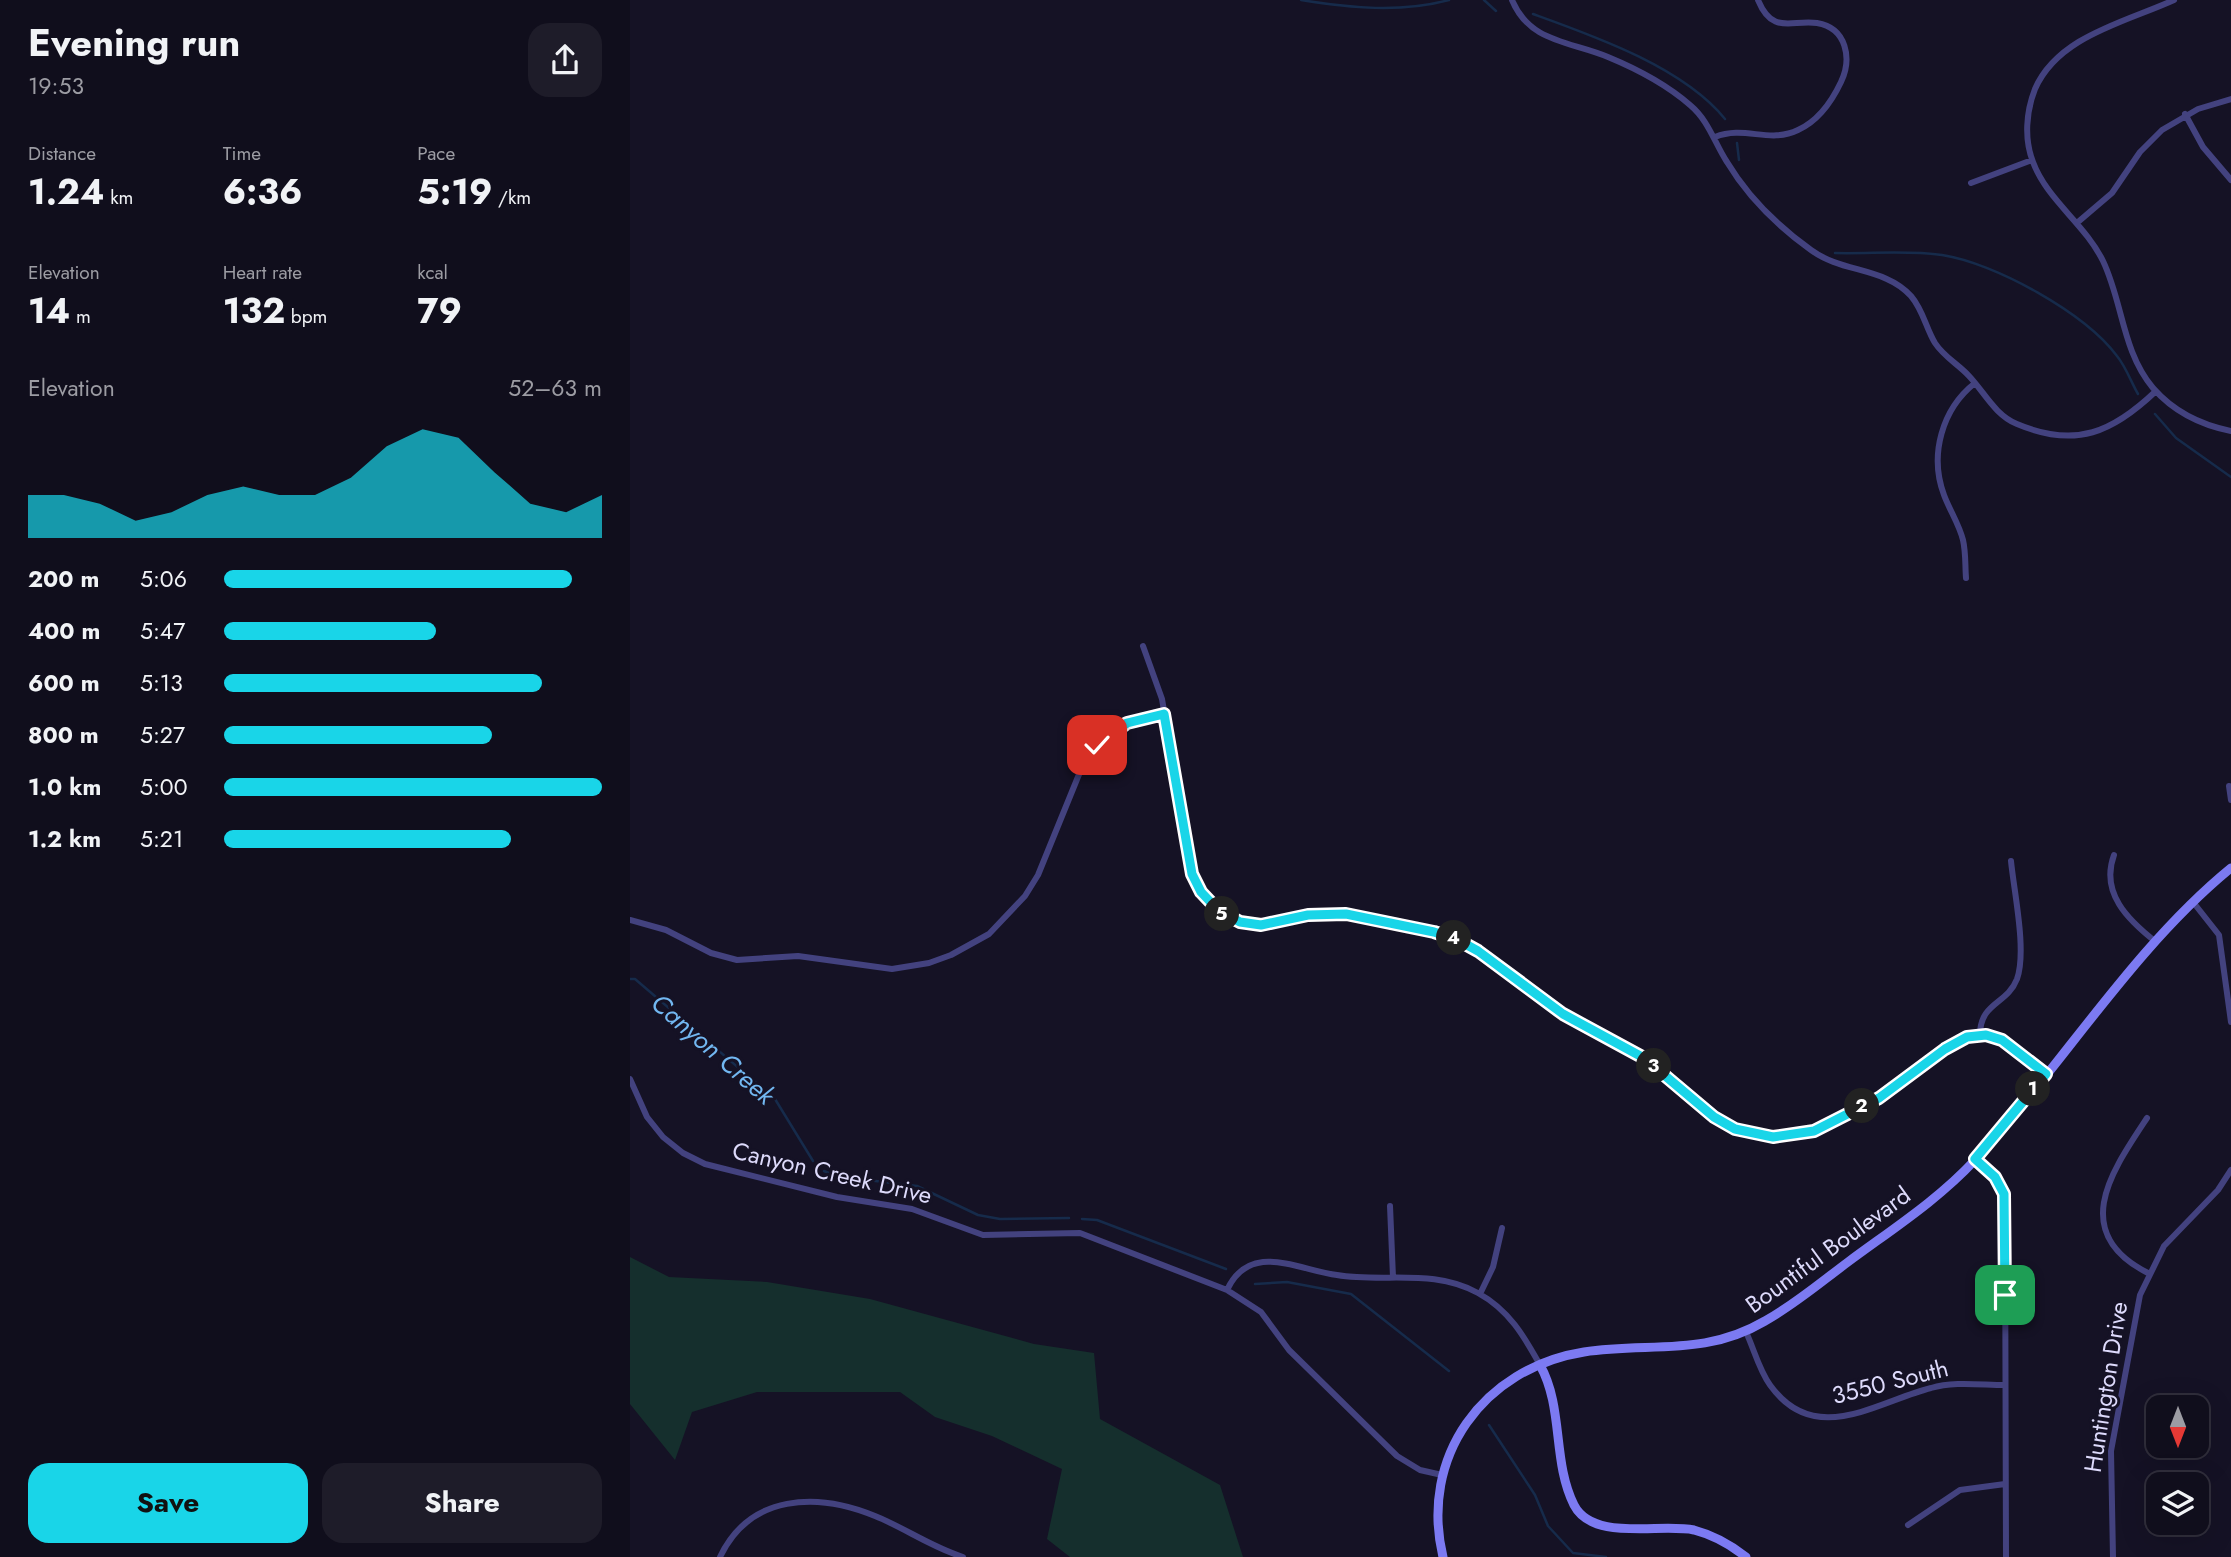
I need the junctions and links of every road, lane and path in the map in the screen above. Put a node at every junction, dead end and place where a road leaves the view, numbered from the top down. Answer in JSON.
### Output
{"nodes":[{"id":1,"x":1512,"y":0,"type":"edge"},
{"id":2,"x":1758,"y":0,"type":"edge"},
{"id":3,"x":2174,"y":0,"type":"edge"},
{"id":4,"x":2231,"y":99,"type":"edge"},
{"id":5,"x":2185,"y":114,"type":"junction"},
{"id":6,"x":1714,"y":137,"type":"junction"},
{"id":7,"x":2032,"y":160,"type":"junction"},
{"id":8,"x":2231,"y":180,"type":"edge"},
{"id":9,"x":1971,"y":183,"type":"dead end"},
{"id":10,"x":2078,"y":222,"type":"junction"},
{"id":11,"x":1975,"y":383,"type":"junction"},
{"id":12,"x":2156,"y":391,"type":"junction"},
{"id":13,"x":2231,"y":431,"type":"edge"},
{"id":14,"x":1966,"y":578,"type":"dead end"},
{"id":15,"x":1143,"y":646,"type":"dead end"},
{"id":16,"x":1164,"y":714,"type":"junction"},
{"id":17,"x":2229,"y":786,"type":"dead end"},
{"id":18,"x":2231,"y":800,"type":"edge"},
{"id":19,"x":2113,"y":855,"type":"dead end"},
{"id":20,"x":2011,"y":861,"type":"dead end"},
{"id":21,"x":2231,"y":868,"type":"edge"},
{"id":22,"x":2193,"y":902,"type":"junction"},
{"id":23,"x":630,"y":920,"type":"edge"},
{"id":24,"x":2156,"y":942,"type":"junction"},
{"id":25,"x":2231,"y":1022,"type":"edge"},
{"id":26,"x":1980,"y":1035,"type":"junction"},
{"id":27,"x":2046,"y":1074,"type":"junction"},
{"id":28,"x":630,"y":1079,"type":"edge"},
{"id":29,"x":2147,"y":1118,"type":"dead end"},
{"id":30,"x":1975,"y":1159,"type":"junction"},
{"id":31,"x":2231,"y":1170,"type":"edge"},
{"id":32,"x":1390,"y":1206,"type":"dead end"},
{"id":33,"x":1502,"y":1228,"type":"dead end"},
{"id":34,"x":2148,"y":1273,"type":"junction"},
{"id":35,"x":1392,"y":1277,"type":"junction"},
{"id":36,"x":1227,"y":1290,"type":"junction"},
{"id":37,"x":1479,"y":1294,"type":"junction"},
{"id":38,"x":1746,"y":1332,"type":"junction"},
{"id":39,"x":1540,"y":1365,"type":"junction"},
{"id":40,"x":2005,"y":1385,"type":"junction"},
{"id":41,"x":1442,"y":1475,"type":"junction"},
{"id":42,"x":2005,"y":1484,"type":"junction"},
{"id":43,"x":1908,"y":1525,"type":"dead end"},
{"id":44,"x":720,"y":1557,"type":"edge"},
{"id":45,"x":963,"y":1557,"type":"edge"},
{"id":46,"x":1443,"y":1557,"type":"edge"},
{"id":47,"x":1746,"y":1557,"type":"edge"},
{"id":48,"x":2006,"y":1557,"type":"edge"},
{"id":49,"x":2113,"y":1557,"type":"edge"}],
"edges":[{"from":1,"to":6,"type":"street"},
{"from":2,"to":6,"type":"street"},
{"from":3,"to":7,"type":"street"},
{"from":4,"to":5,"type":"street"},
{"from":5,"to":8,"type":"street"},
{"from":5,"to":10,"type":"street"},
{"from":6,"to":11,"type":"street"},
{"from":7,"to":9,"type":"street"},
{"from":7,"to":10,"type":"street"},
{"from":10,"to":12,"type":"street"},
{"from":11,"to":12,"type":"street"},
{"from":11,"to":14,"type":"street"},
{"from":12,"to":13,"type":"street"},
{"from":15,"to":16,"type":"street"},
{"from":16,"to":23,"type":"street"},
{"from":16,"to":26,"type":"street"},
{"from":17,"to":18,"type":"street"},
{"from":19,"to":24,"type":"street"},
{"from":20,"to":26,"type":"street"},
{"from":21,"to":22,"type":"main road","name":"Bountiful Boulevard"},
{"from":22,"to":24,"type":"main road","name":"Bountiful Boulevard"},
{"from":22,"to":25,"type":"street"},
{"from":24,"to":27,"type":"main road","name":"Bountiful Boulevard"},
{"from":26,"to":27,"type":"street"},
{"from":27,"to":30,"type":"main road","name":"Bountiful Boulevard"},
{"from":28,"to":36,"type":"street","name":"Canyon Creek Drive"},
{"from":29,"to":34,"type":"street"},
{"from":30,"to":38,"type":"main road","name":"Bountiful Boulevard"},
{"from":30,"to":40,"type":"street"},
{"from":31,"to":34,"type":"street","name":"Huntington Drive"},
{"from":32,"to":35,"type":"street"},
{"from":33,"to":37,"type":"street"},
{"from":34,"to":49,"type":"street","name":"Huntington Drive"},
{"from":35,"to":36,"type":"street"},
{"from":35,"to":37,"type":"street"},
{"from":36,"to":41,"type":"street","name":"Canyon Creek Drive"},
{"from":37,"to":39,"type":"street"},
{"from":38,"to":39,"type":"main road","name":"Bountiful Boulevard"},
{"from":38,"to":40,"type":"street","name":"3550 South"},
{"from":39,"to":41,"type":"main road","name":"Bountiful Boulevard"},
{"from":39,"to":47,"type":"main road"},
{"from":40,"to":42,"type":"street"},
{"from":41,"to":46,"type":"main road","name":"Bountiful Boulevard"},
{"from":42,"to":43,"type":"street"},
{"from":42,"to":48,"type":"street"},
{"from":44,"to":45,"type":"street"}]}
